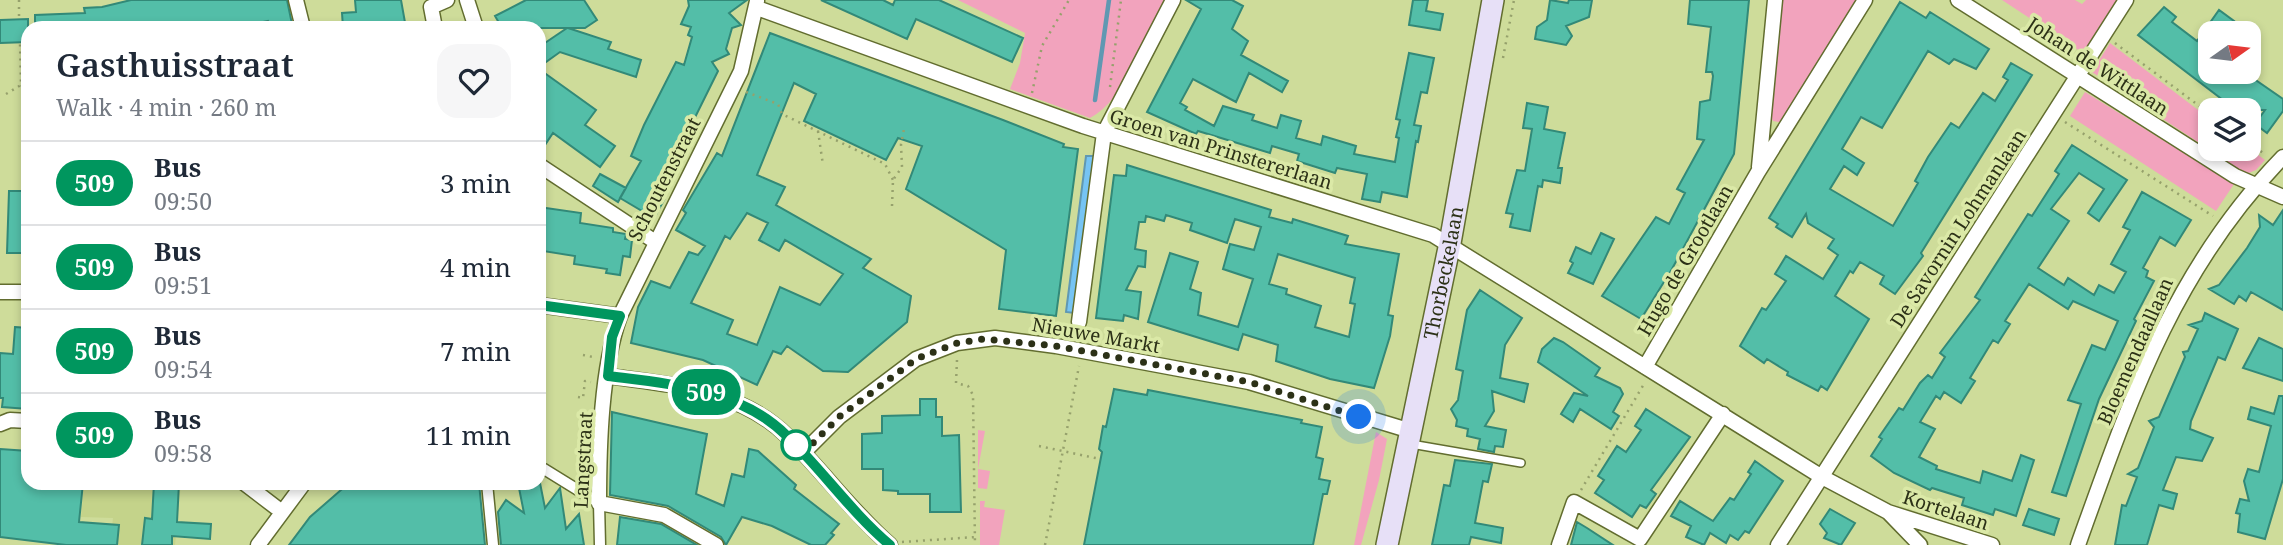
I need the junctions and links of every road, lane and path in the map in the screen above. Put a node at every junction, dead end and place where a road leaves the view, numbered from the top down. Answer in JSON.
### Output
{"nodes":[{"id":1,"x":19,"y":0,"type":"edge"},
{"id":2,"x":296,"y":0,"type":"edge"},
{"id":3,"x":447,"y":0,"type":"edge"},
{"id":4,"x":467,"y":0,"type":"edge"},
{"id":5,"x":1069,"y":0,"type":"edge"},
{"id":6,"x":1121,"y":0,"type":"edge"},
{"id":7,"x":1173,"y":0,"type":"edge"},
{"id":8,"x":1493,"y":0,"type":"edge"},
{"id":9,"x":1775,"y":0,"type":"edge"},
{"id":10,"x":1865,"y":0,"type":"edge"},
{"id":11,"x":1958,"y":0,"type":"edge"},
{"id":12,"x":2126,"y":0,"type":"edge"},
{"id":13,"x":757,"y":4,"type":"edge"},
{"id":14,"x":19,"y":19,"type":"dead end"},
{"id":15,"x":301,"y":21,"type":"edge"},
{"id":16,"x":434,"y":21,"type":"edge"},
{"id":17,"x":474,"y":21,"type":"edge"},
{"id":18,"x":2104,"y":34,"type":"junction"},
{"id":19,"x":20,"y":43,"type":"dead end"},
{"id":20,"x":2076,"y":76,"type":"junction"},
{"id":21,"x":21,"y":85,"type":"joint"},
{"id":22,"x":733,"y":87,"type":"junction"},
{"id":23,"x":6,"y":94,"type":"dead end"},
{"id":24,"x":1120,"y":103,"type":"junction"},
{"id":25,"x":2198,"y":105,"type":"edge"},
{"id":26,"x":1029,"y":106,"type":"junction"},
{"id":27,"x":2054,"y":114,"type":"junction"},
{"id":28,"x":904,"y":129,"type":"dead end"},
{"id":29,"x":818,"y":131,"type":"junction"},
{"id":30,"x":1104,"y":133,"type":"junction"},
{"id":31,"x":2261,"y":150,"type":"edge"},
{"id":32,"x":2280,"y":161,"type":"edge"},
{"id":33,"x":823,"y":164,"type":"dead end"},
{"id":34,"x":546,"y":170,"type":"edge"},
{"id":35,"x":1758,"y":172,"type":"junction"},
{"id":36,"x":892,"y":180,"type":"junction"},
{"id":37,"x":2253,"y":187,"type":"junction"},
{"id":38,"x":2283,"y":197,"type":"edge"},
{"id":39,"x":892,"y":206,"type":"dead end"},
{"id":40,"x":2226,"y":224,"type":"junction"},
{"id":41,"x":654,"y":241,"type":"junction"},
{"id":42,"x":1450,"y":243,"type":"junction"},
{"id":43,"x":0,"y":292,"type":"edge"},
{"id":44,"x":21,"y":292,"type":"edge"},
{"id":45,"x":546,"y":306,"type":"edge"},
{"id":46,"x":620,"y":316,"type":"junction"},
{"id":47,"x":1079,"y":322,"type":"dead end"},
{"id":48,"x":957,"y":343,"type":"junction"},
{"id":49,"x":1082,"y":350,"type":"junction"},
{"id":50,"x":583,"y":355,"type":"dead end"},
{"id":51,"x":597,"y":358,"type":"dead end"},
{"id":52,"x":1648,"y":369,"type":"junction"},
{"id":53,"x":608,"y":376,"type":"junction"},
{"id":54,"x":1723,"y":414,"type":"junction"},
{"id":55,"x":21,"y":421,"type":"edge"},
{"id":56,"x":0,"y":424,"type":"edge"},
{"id":57,"x":1410,"y":437,"type":"junction"},
{"id":58,"x":1038,"y":446,"type":"dead end"},
{"id":59,"x":1063,"y":451,"type":"junction"},
{"id":60,"x":803,"y":453,"type":"junction"},
{"id":61,"x":1100,"y":459,"type":"dead end"},
{"id":62,"x":1521,"y":463,"type":"dead end"},
{"id":63,"x":546,"y":470,"type":"edge"},
{"id":64,"x":1822,"y":477,"type":"junction"},
{"id":65,"x":253,"y":490,"type":"edge"},
{"id":66,"x":299,"y":490,"type":"edge"},
{"id":67,"x":488,"y":490,"type":"edge"},
{"id":68,"x":1574,"y":502,"type":"junction"},
{"id":69,"x":599,"y":503,"type":"junction"},
{"id":70,"x":282,"y":512,"type":"junction"},
{"id":71,"x":1888,"y":512,"type":"junction"},
{"id":72,"x":976,"y":537,"type":"junction"},
{"id":73,"x":946,"y":539,"type":"junction"},
{"id":74,"x":889,"y":544,"type":"edge"},
{"id":75,"x":258,"y":545,"type":"edge"},
{"id":76,"x":493,"y":545,"type":"edge"},
{"id":77,"x":600,"y":545,"type":"edge"},
{"id":78,"x":716,"y":545,"type":"edge"},
{"id":79,"x":946,"y":545,"type":"edge"},
{"id":80,"x":975,"y":545,"type":"edge"},
{"id":81,"x":1045,"y":545,"type":"edge"},
{"id":82,"x":1387,"y":545,"type":"edge"},
{"id":83,"x":1559,"y":545,"type":"edge"},
{"id":84,"x":1778,"y":545,"type":"edge"},
{"id":85,"x":1920,"y":545,"type":"edge"},
{"id":86,"x":1992,"y":545,"type":"edge"},
{"id":87,"x":2078,"y":545,"type":"edge"}],
"edges":[{"from":1,"to":14,"type":"path"},
{"from":2,"to":15,"type":"street"},
{"from":3,"to":16,"type":"street"},
{"from":4,"to":17,"type":"street"},
{"from":5,"to":26,"type":"path"},
{"from":6,"to":24,"type":"path"},
{"from":7,"to":24,"type":"street"},
{"from":8,"to":42,"type":"main road","name":"Thorbeckelaan"},
{"from":9,"to":35,"type":"street","name":"Hugo de Grootlaan"},
{"from":10,"to":35,"type":"street","name":"Hugo de Grootlaan"},
{"from":11,"to":20,"type":"street","name":"Johan de Wittlaan"},
{"from":12,"to":18,"type":"street","name":"De Savornin Lohmanlaan"},
{"from":13,"to":22,"type":"street","name":"Schoutenstraat"},
{"from":13,"to":26,"type":"street","name":"Groen van Prinstererlaan"},
{"from":18,"to":20,"type":"street","name":"De Savornin Lohmanlaan"},
{"from":18,"to":25,"type":"path","name":"Johan de Wittlaan"},
{"from":19,"to":21,"type":"path"},
{"from":20,"to":27,"type":"street","name":"De Savornin Lohmanlaan"},
{"from":20,"to":37,"type":"street","name":"Johan de Wittlaan"},
{"from":21,"to":23,"type":"path"},
{"from":22,"to":29,"type":"path"},
{"from":22,"to":41,"type":"street","name":"Schoutenstraat"},
{"from":24,"to":30,"type":"street"},
{"from":26,"to":30,"type":"street","name":"Groen van Prinstererlaan"},
{"from":27,"to":40,"type":"path"},
{"from":27,"to":64,"type":"street","name":"De Savornin Lohmanlaan"},
{"from":28,"to":36,"type":"path"},
{"from":29,"to":33,"type":"path"},
{"from":29,"to":36,"type":"path"},
{"from":30,"to":42,"type":"street","name":"Groen van Prinstererlaan"},
{"from":30,"to":47,"type":"street"},
{"from":31,"to":32,"type":"path"},
{"from":32,"to":37,"type":"street","name":"Bloemendaallaan"},
{"from":34,"to":41,"type":"street"},
{"from":35,"to":52,"type":"street","name":"Hugo de Grootlaan"},
{"from":36,"to":39,"type":"path"},
{"from":37,"to":38,"type":"street","name":"Johan de Wittlaan"},
{"from":37,"to":40,"type":"street","name":"Bloemendaallaan"},
{"from":40,"to":87,"type":"street","name":"Bloemendaallaan"},
{"from":41,"to":46,"type":"street","name":"Schoutenstraat"},
{"from":42,"to":52,"type":"street","name":"Groen van Prinstererlaan"},
{"from":42,"to":57,"type":"main road","name":"Thorbeckelaan"},
{"from":43,"to":44,"type":"street"},
{"from":45,"to":46,"type":"street"},
{"from":46,"to":53,"type":"street","name":"Schoutenstraat"},
{"from":48,"to":49,"type":"street","name":"Nieuwe Markt"},
{"from":48,"to":60,"type":"street","name":"Nieuwe Markt"},
{"from":48,"to":72,"type":"path"},
{"from":49,"to":57,"type":"street","name":"Nieuwe Markt"},
{"from":49,"to":59,"type":"path"},
{"from":50,"to":51,"type":"path"},
{"from":52,"to":54,"type":"street","name":"Groen van Prinstererlaan"},
{"from":52,"to":68,"type":"path"},
{"from":53,"to":60,"type":"street"},
{"from":53,"to":69,"type":"street","name":"Langstraat"},
{"from":54,"to":64,"type":"street","name":"Groen van Prinstererlaan"},
{"from":54,"to":68,"type":"street"},
{"from":55,"to":56,"type":"street"},
{"from":57,"to":62,"type":"lane"},
{"from":57,"to":82,"type":"main road","name":"Thorbeckelaan"},
{"from":58,"to":59,"type":"path"},
{"from":59,"to":61,"type":"path"},
{"from":59,"to":81,"type":"path"},
{"from":60,"to":74,"type":"street"},
{"from":63,"to":69,"type":"street"},
{"from":64,"to":71,"type":"street","name":"Kortelaan"},
{"from":64,"to":84,"type":"street","name":"De Savornin Lohmanlaan"},
{"from":65,"to":70,"type":"street"},
{"from":66,"to":70,"type":"street"},
{"from":67,"to":76,"type":"street"},
{"from":68,"to":83,"type":"street"},
{"from":69,"to":77,"type":"street","name":"Langstraat"},
{"from":69,"to":78,"type":"street"},
{"from":70,"to":75,"type":"street"},
{"from":71,"to":85,"type":"street","name":"Kortelaan"},
{"from":71,"to":86,"type":"street","name":"Kortelaan"},
{"from":72,"to":73,"type":"path"},
{"from":72,"to":80,"type":"path"},
{"from":73,"to":74,"type":"path"},
{"from":73,"to":79,"type":"path"}]}
